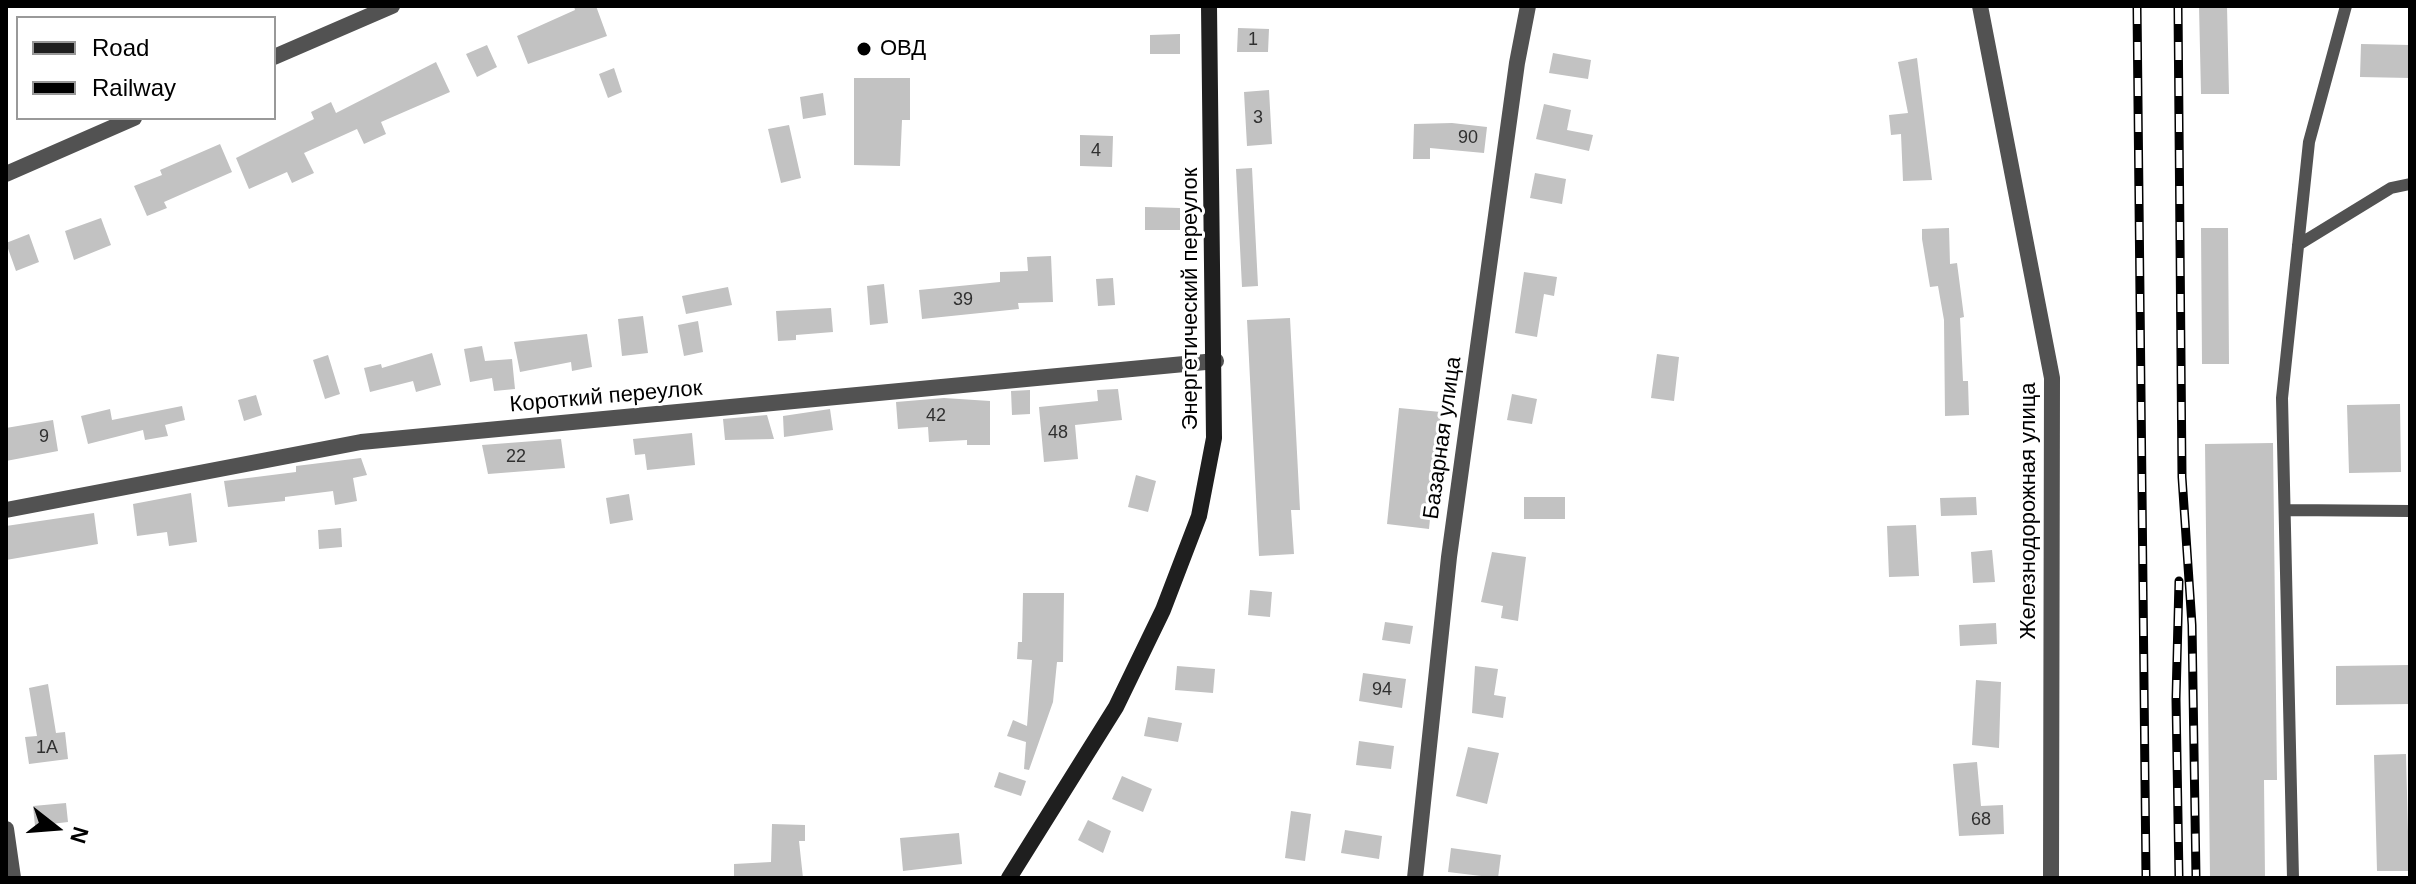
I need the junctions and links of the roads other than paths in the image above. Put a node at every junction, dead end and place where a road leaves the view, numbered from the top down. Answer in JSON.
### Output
{"nodes":[{"id":1,"x":392,"y":6,"type":"edge"},
{"id":2,"x":1209,"y":6,"type":"edge"},
{"id":3,"x":1528,"y":6,"type":"edge"},
{"id":4,"x":1980,"y":6,"type":"edge"},
{"id":5,"x":2346,"y":6,"type":"edge"},
{"id":6,"x":276,"y":56,"type":"edge"},
{"id":7,"x":129,"y":120,"type":"edge"},
{"id":8,"x":6,"y":174,"type":"edge"},
{"id":9,"x":2410,"y":184,"type":"edge"},
{"id":10,"x":2298,"y":245,"type":"junction"},
{"id":11,"x":1216,"y":361,"type":"junction"},
{"id":12,"x":6,"y":510,"type":"edge"},
{"id":13,"x":2287,"y":510,"type":"junction"},
{"id":14,"x":2410,"y":511,"type":"edge"},
{"id":15,"x":6,"y":829,"type":"edge"},
{"id":16,"x":13,"y":878,"type":"edge"},
{"id":17,"x":1009,"y":878,"type":"edge"},
{"id":18,"x":1415,"y":878,"type":"edge"},
{"id":19,"x":2051,"y":878,"type":"edge"},
{"id":20,"x":2293,"y":878,"type":"edge"}],
"edges":[{"from":1,"to":6,"type":"street"},
{"from":2,"to":11,"type":"street","name":"Энергетический переулок"},
{"from":3,"to":18,"type":"street","name":"Базарная улица"},
{"from":4,"to":19,"type":"street","name":"Железнодорожная улица"},
{"from":5,"to":10,"type":"lane"},
{"from":7,"to":8,"type":"street"},
{"from":9,"to":10,"type":"lane"},
{"from":10,"to":13,"type":"lane"},
{"from":11,"to":12,"type":"street","name":"Короткий переулок"},
{"from":11,"to":17,"type":"street","name":"Энергетический переулок"},
{"from":13,"to":14,"type":"lane"},
{"from":13,"to":20,"type":"lane"},
{"from":15,"to":16,"type":"street"}]}
